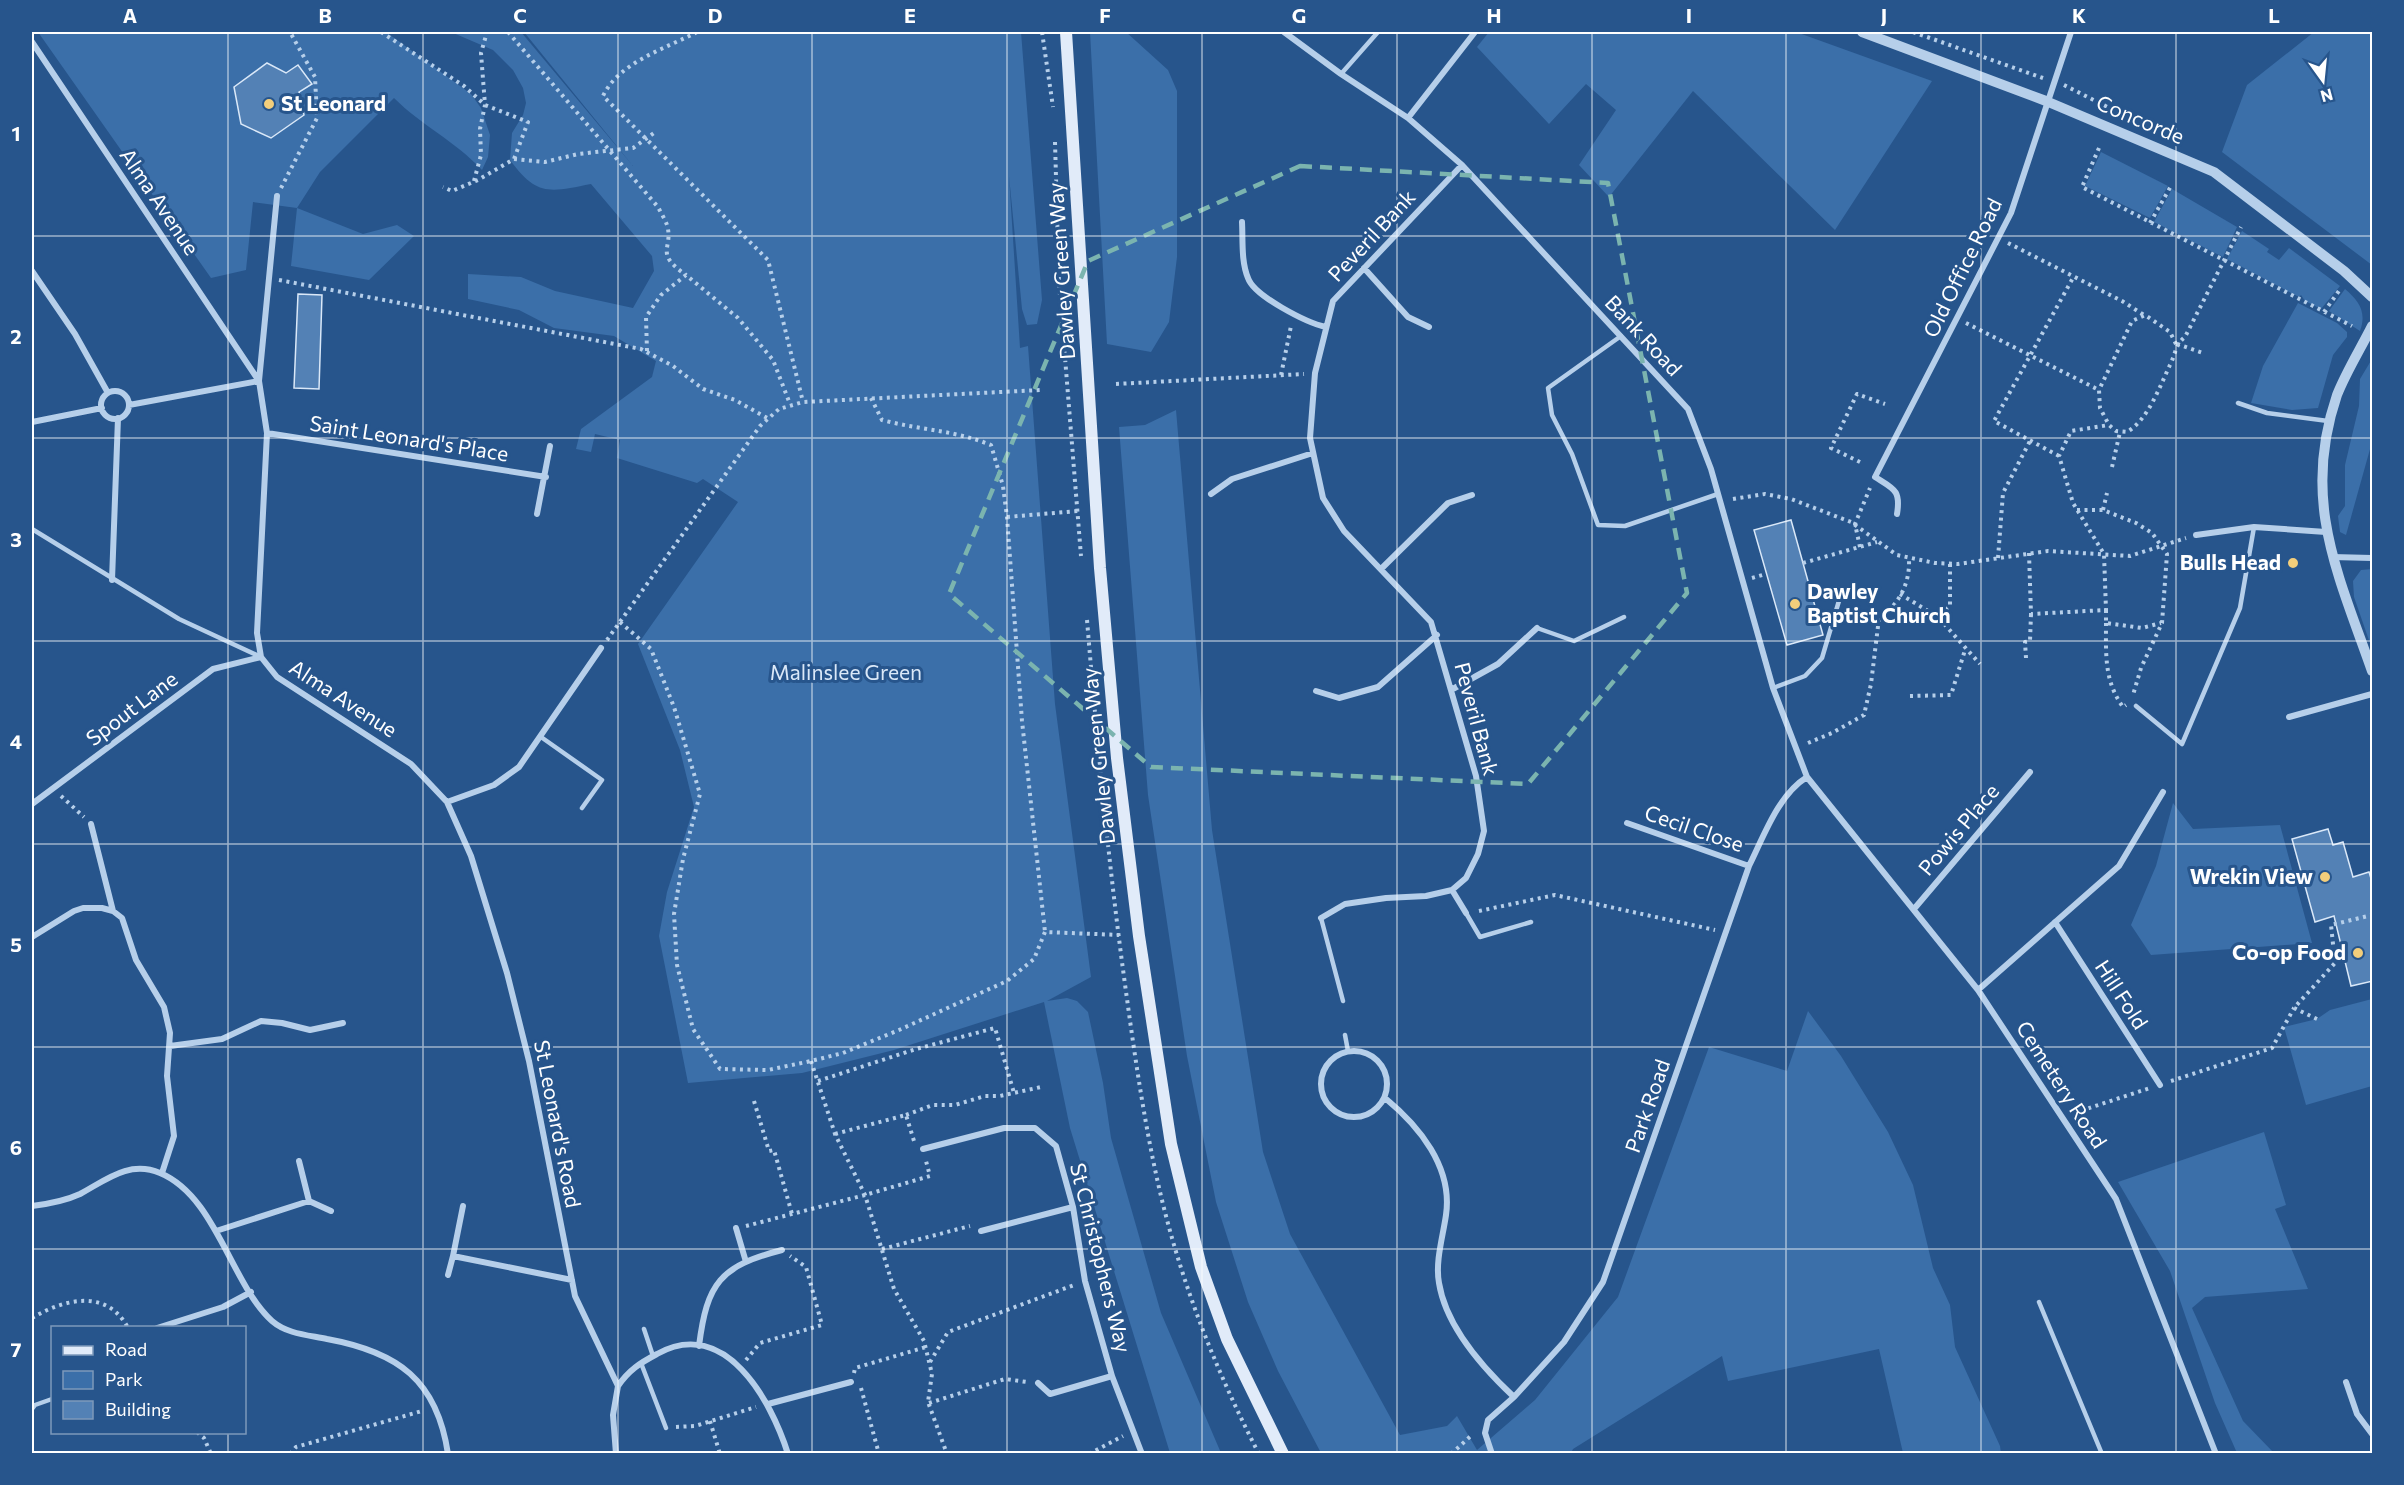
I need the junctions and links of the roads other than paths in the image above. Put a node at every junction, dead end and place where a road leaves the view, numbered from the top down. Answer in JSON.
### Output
{"nodes":[{"id":1,"x":1066,"y":32,"type":"edge"},
{"id":2,"x":1284,"y":32,"type":"edge"},
{"id":3,"x":1378,"y":32,"type":"edge"},
{"id":4,"x":1474,"y":32,"type":"edge"},
{"id":5,"x":1862,"y":32,"type":"edge"},
{"id":6,"x":2071,"y":32,"type":"edge"},
{"id":7,"x":32,"y":42,"type":"edge"},
{"id":8,"x":1341,"y":74,"type":"junction"},
{"id":9,"x":2046,"y":101,"type":"junction"},
{"id":10,"x":1408,"y":118,"type":"junction"},
{"id":11,"x":1462,"y":165,"type":"junction"},
{"id":12,"x":277,"y":196,"type":"road end"},
{"id":13,"x":1242,"y":222,"type":"dead end"},
{"id":14,"x":1364,"y":268,"type":"junction"},
{"id":15,"x":32,"y":271,"type":"edge"},
{"id":16,"x":2373,"y":297,"type":"edge"},
{"id":17,"x":2373,"y":326,"type":"edge"},
{"id":18,"x":1326,"y":327,"type":"junction"},
{"id":19,"x":1429,"y":327,"type":"dead end"},
{"id":20,"x":1621,"y":336,"type":"junction"},
{"id":21,"x":259,"y":381,"type":"junction"},
{"id":22,"x":108,"y":393,"type":"junction"},
{"id":23,"x":2238,"y":403,"type":"dead end"},
{"id":24,"x":129,"y":405,"type":"junction"},
{"id":25,"x":102,"y":408,"type":"junction"},
{"id":26,"x":118,"y":418,"type":"junction"},
{"id":27,"x":2331,"y":421,"type":"junction"},
{"id":28,"x":32,"y":422,"type":"edge"},
{"id":29,"x":267,"y":433,"type":"junction"},
{"id":30,"x":550,"y":446,"type":"dead end"},
{"id":31,"x":1313,"y":453,"type":"junction"},
{"id":32,"x":546,"y":477,"type":"junction"},
{"id":33,"x":1211,"y":494,"type":"dead end"},
{"id":34,"x":1718,"y":494,"type":"junction"},
{"id":35,"x":1472,"y":495,"type":"dead end"},
{"id":36,"x":537,"y":514,"type":"dead end"},
{"id":37,"x":1898,"y":514,"type":"dead end"},
{"id":38,"x":2254,"y":527,"type":"junction"},
{"id":39,"x":32,"y":529,"type":"edge"},
{"id":40,"x":2326,"y":532,"type":"junction"},
{"id":41,"x":2196,"y":535,"type":"road end"},
{"id":42,"x":2331,"y":557,"type":"junction"},
{"id":43,"x":2373,"y":558,"type":"edge"},
{"id":44,"x":1381,"y":569,"type":"junction"},
{"id":45,"x":112,"y":580,"type":"junction"},
{"id":46,"x":1841,"y":594,"type":"dead end"},
{"id":47,"x":1624,"y":616,"type":"dead end"},
{"id":48,"x":1537,"y":628,"type":"joint"},
{"id":49,"x":1437,"y":635,"type":"junction"},
{"id":50,"x":601,"y":648,"type":"road end"},
{"id":51,"x":261,"y":657,"type":"junction"},
{"id":52,"x":2373,"y":671,"type":"edge"},
{"id":53,"x":1773,"y":688,"type":"junction"},
{"id":54,"x":1451,"y":690,"type":"junction"},
{"id":55,"x":1316,"y":691,"type":"dead end"},
{"id":56,"x":2373,"y":694,"type":"edge"},
{"id":57,"x":2134,"y":704,"type":"road end"},
{"id":58,"x":2289,"y":717,"type":"dead end"},
{"id":59,"x":542,"y":737,"type":"junction"},
{"id":60,"x":2030,"y":772,"type":"dead end"},
{"id":61,"x":1807,"y":777,"type":"junction"},
{"id":62,"x":2163,"y":792,"type":"dead end"},
{"id":63,"x":447,"y":802,"type":"junction"},
{"id":64,"x":32,"y":804,"type":"edge"},
{"id":65,"x":582,"y":808,"type":"dead end"},
{"id":66,"x":1627,"y":823,"type":"dead end"},
{"id":67,"x":91,"y":824,"type":"road end"},
{"id":68,"x":1749,"y":866,"type":"junction"},
{"id":69,"x":1452,"y":890,"type":"junction"},
{"id":70,"x":1914,"y":909,"type":"junction"},
{"id":71,"x":113,"y":911,"type":"junction"},
{"id":72,"x":1466,"y":913,"type":"joint"},
{"id":73,"x":1321,"y":918,"type":"joint"},
{"id":74,"x":1531,"y":922,"type":"dead end"},
{"id":75,"x":2055,"y":922,"type":"junction"},
{"id":76,"x":32,"y":937,"type":"edge"},
{"id":77,"x":1978,"y":990,"type":"junction"},
{"id":78,"x":1343,"y":1001,"type":"dead end"},
{"id":79,"x":343,"y":1023,"type":"dead end"},
{"id":80,"x":1345,"y":1035,"type":"dead end"},
{"id":81,"x":170,"y":1046,"type":"junction"},
{"id":82,"x":1348,"y":1051,"type":"junction"},
{"id":83,"x":2160,"y":1085,"type":"road end"},
{"id":84,"x":1385,"y":1098,"type":"junction"},
{"id":85,"x":923,"y":1149,"type":"road end"},
{"id":86,"x":299,"y":1161,"type":"dead end"},
{"id":87,"x":162,"y":1173,"type":"junction"},
{"id":88,"x":309,"y":1201,"type":"junction"},
{"id":89,"x":32,"y":1206,"type":"edge"},
{"id":90,"x":463,"y":1206,"type":"dead end"},
{"id":91,"x":1073,"y":1207,"type":"junction"},
{"id":92,"x":331,"y":1211,"type":"dead end"},
{"id":93,"x":736,"y":1228,"type":"road end"},
{"id":94,"x":216,"y":1231,"type":"junction"},
{"id":95,"x":981,"y":1232,"type":"road end"},
{"id":96,"x":782,"y":1250,"type":"road end"},
{"id":97,"x":453,"y":1256,"type":"junction"},
{"id":98,"x":746,"y":1262,"type":"junction"},
{"id":99,"x":448,"y":1275,"type":"dead end"},
{"id":100,"x":572,"y":1280,"type":"junction"},
{"id":101,"x":251,"y":1292,"type":"junction"},
{"id":102,"x":2039,"y":1302,"type":"dead end"},
{"id":103,"x":164,"y":1326,"type":"edge"},
{"id":104,"x":644,"y":1329,"type":"dead end"},
{"id":105,"x":699,"y":1346,"type":"junction"},
{"id":106,"x":653,"y":1356,"type":"junction"},
{"id":107,"x":641,"y":1362,"type":"junction"},
{"id":108,"x":1112,"y":1376,"type":"junction"},
{"id":109,"x":851,"y":1382,"type":"road end"},
{"id":110,"x":2346,"y":1382,"type":"dead end"},
{"id":111,"x":1038,"y":1383,"type":"road end"},
{"id":112,"x":618,"y":1386,"type":"junction"},
{"id":113,"x":1514,"y":1397,"type":"junction"},
{"id":114,"x":51,"y":1399,"type":"edge"},
{"id":115,"x":768,"y":1404,"type":"junction"},
{"id":116,"x":32,"y":1409,"type":"edge"},
{"id":117,"x":666,"y":1428,"type":"road end"},
{"id":118,"x":2373,"y":1434,"type":"edge"},
{"id":119,"x":448,"y":1454,"type":"edge"},
{"id":120,"x":616,"y":1454,"type":"edge"},
{"id":121,"x":788,"y":1454,"type":"edge"},
{"id":122,"x":1142,"y":1454,"type":"edge"},
{"id":123,"x":1283,"y":1454,"type":"edge"},
{"id":124,"x":1492,"y":1454,"type":"edge"},
{"id":125,"x":2102,"y":1454,"type":"edge"},
{"id":126,"x":2216,"y":1454,"type":"edge"}],
"edges":[{"from":1,"to":123,"type":"main road","name":"Dawley Green Way"},
{"from":2,"to":8,"type":"street","name":"Bank Road"},
{"from":3,"to":8,"type":"lane"},
{"from":4,"to":10,"type":"street"},
{"from":5,"to":9,"type":"street","name":"Concorde"},
{"from":6,"to":9,"type":"street","name":"Old Office Road"},
{"from":7,"to":21,"type":"street","name":"Alma Avenue"},
{"from":8,"to":10,"type":"street","name":"Bank Road"},
{"from":9,"to":16,"type":"street","name":"Concorde"},
{"from":9,"to":37,"type":"street","name":"Old Office Road"},
{"from":10,"to":11,"type":"street","name":"Bank Road"},
{"from":11,"to":14,"type":"street","name":"Peveril Bank"},
{"from":11,"to":20,"type":"street","name":"Bank Road"},
{"from":12,"to":21,"type":"street","name":"Alma Avenue"},
{"from":13,"to":18,"type":"street"},
{"from":14,"to":18,"type":"street","name":"Peveril Bank"},
{"from":14,"to":19,"type":"street"},
{"from":15,"to":22,"type":"street"},
{"from":17,"to":27,"type":"street"},
{"from":18,"to":31,"type":"street","name":"Peveril Bank"},
{"from":20,"to":34,"type":"street","name":"Bank Road"},
{"from":20,"to":34,"type":"lane"},
{"from":21,"to":24,"type":"street"},
{"from":21,"to":29,"type":"street","name":"Alma Avenue"},
{"from":22,"to":24,"type":"street"},
{"from":22,"to":25,"type":"street"},
{"from":23,"to":27,"type":"lane"},
{"from":24,"to":26,"type":"street"},
{"from":25,"to":26,"type":"street"},
{"from":25,"to":28,"type":"street"},
{"from":26,"to":45,"type":"street"},
{"from":27,"to":40,"type":"street"},
{"from":29,"to":32,"type":"street","name":"Saint Leonard's Place"},
{"from":29,"to":51,"type":"street","name":"Alma Avenue"},
{"from":30,"to":32,"type":"street"},
{"from":31,"to":33,"type":"street"},
{"from":31,"to":44,"type":"street","name":"Peveril Bank"},
{"from":32,"to":36,"type":"street"},
{"from":34,"to":53,"type":"street","name":"Bank Road"},
{"from":35,"to":44,"type":"street"},
{"from":38,"to":40,"type":"street"},
{"from":38,"to":41,"type":"street"},
{"from":38,"to":57,"type":"lane"},
{"from":39,"to":45,"type":"lane"},
{"from":40,"to":42,"type":"street"},
{"from":42,"to":43,"type":"street"},
{"from":42,"to":52,"type":"street"},
{"from":44,"to":49,"type":"street","name":"Peveril Bank"},
{"from":45,"to":51,"type":"lane"},
{"from":46,"to":53,"type":"lane"},
{"from":47,"to":48,"type":"lane"},
{"from":48,"to":54,"type":"street"},
{"from":49,"to":54,"type":"street","name":"Peveril Bank"},
{"from":49,"to":55,"type":"street"},
{"from":50,"to":59,"type":"street"},
{"from":51,"to":63,"type":"street","name":"Alma Avenue"},
{"from":51,"to":64,"type":"street","name":"Spout Lane"},
{"from":53,"to":61,"type":"street","name":"Bank Road"},
{"from":54,"to":69,"type":"street","name":"Peveril Bank"},
{"from":56,"to":58,"type":"street"},
{"from":59,"to":63,"type":"street"},
{"from":59,"to":65,"type":"lane"},
{"from":60,"to":70,"type":"street","name":"Powis Place"},
{"from":61,"to":68,"type":"street","name":"Park Road"},
{"from":61,"to":70,"type":"street","name":"Cemetery Road"},
{"from":62,"to":75,"type":"street"},
{"from":63,"to":100,"type":"street","name":"St Leonard's Road"},
{"from":66,"to":68,"type":"street","name":"Cecil Close"},
{"from":67,"to":71,"type":"street"},
{"from":68,"to":113,"type":"street","name":"Park Road"},
{"from":69,"to":72,"type":"street"},
{"from":69,"to":73,"type":"street"},
{"from":70,"to":77,"type":"street","name":"Cemetery Road"},
{"from":71,"to":76,"type":"street"},
{"from":71,"to":81,"type":"street"},
{"from":72,"to":74,"type":"lane"},
{"from":73,"to":78,"type":"lane"},
{"from":75,"to":77,"type":"street"},
{"from":75,"to":83,"type":"street","name":"Hill Fold"},
{"from":77,"to":126,"type":"street","name":"Cemetery Road"},
{"from":79,"to":81,"type":"street"},
{"from":80,"to":82,"type":"lane"},
{"from":81,"to":87,"type":"street"},
{"from":82,"to":84,"type":"street"},
{"from":82,"to":84,"type":"street"},
{"from":84,"to":113,"type":"street"},
{"from":85,"to":91,"type":"street","name":"St Christophers Way"},
{"from":86,"to":88,"type":"street"},
{"from":87,"to":89,"type":"street"},
{"from":87,"to":94,"type":"street"},
{"from":88,"to":92,"type":"street"},
{"from":88,"to":94,"type":"street"},
{"from":90,"to":97,"type":"street"},
{"from":91,"to":95,"type":"street"},
{"from":91,"to":108,"type":"street","name":"St Christophers Way"},
{"from":93,"to":98,"type":"street"},
{"from":94,"to":101,"type":"street"},
{"from":96,"to":98,"type":"street"},
{"from":97,"to":99,"type":"street"},
{"from":97,"to":100,"type":"street"},
{"from":98,"to":105,"type":"street"},
{"from":100,"to":112,"type":"street","name":"St Leonard's Road"},
{"from":101,"to":103,"type":"street"},
{"from":101,"to":119,"type":"street"},
{"from":102,"to":125,"type":"lane"},
{"from":104,"to":106,"type":"lane"},
{"from":105,"to":106,"type":"street"},
{"from":105,"to":115,"type":"street"},
{"from":106,"to":107,"type":"street"},
{"from":107,"to":112,"type":"street"},
{"from":107,"to":117,"type":"lane"},
{"from":108,"to":111,"type":"street"},
{"from":108,"to":122,"type":"street","name":"St Christophers Way"},
{"from":109,"to":115,"type":"street"},
{"from":110,"to":118,"type":"street"},
{"from":112,"to":120,"type":"street"},
{"from":113,"to":124,"type":"street","name":"Park Road"},
{"from":114,"to":116,"type":"lane"},
{"from":115,"to":121,"type":"street"}]}
